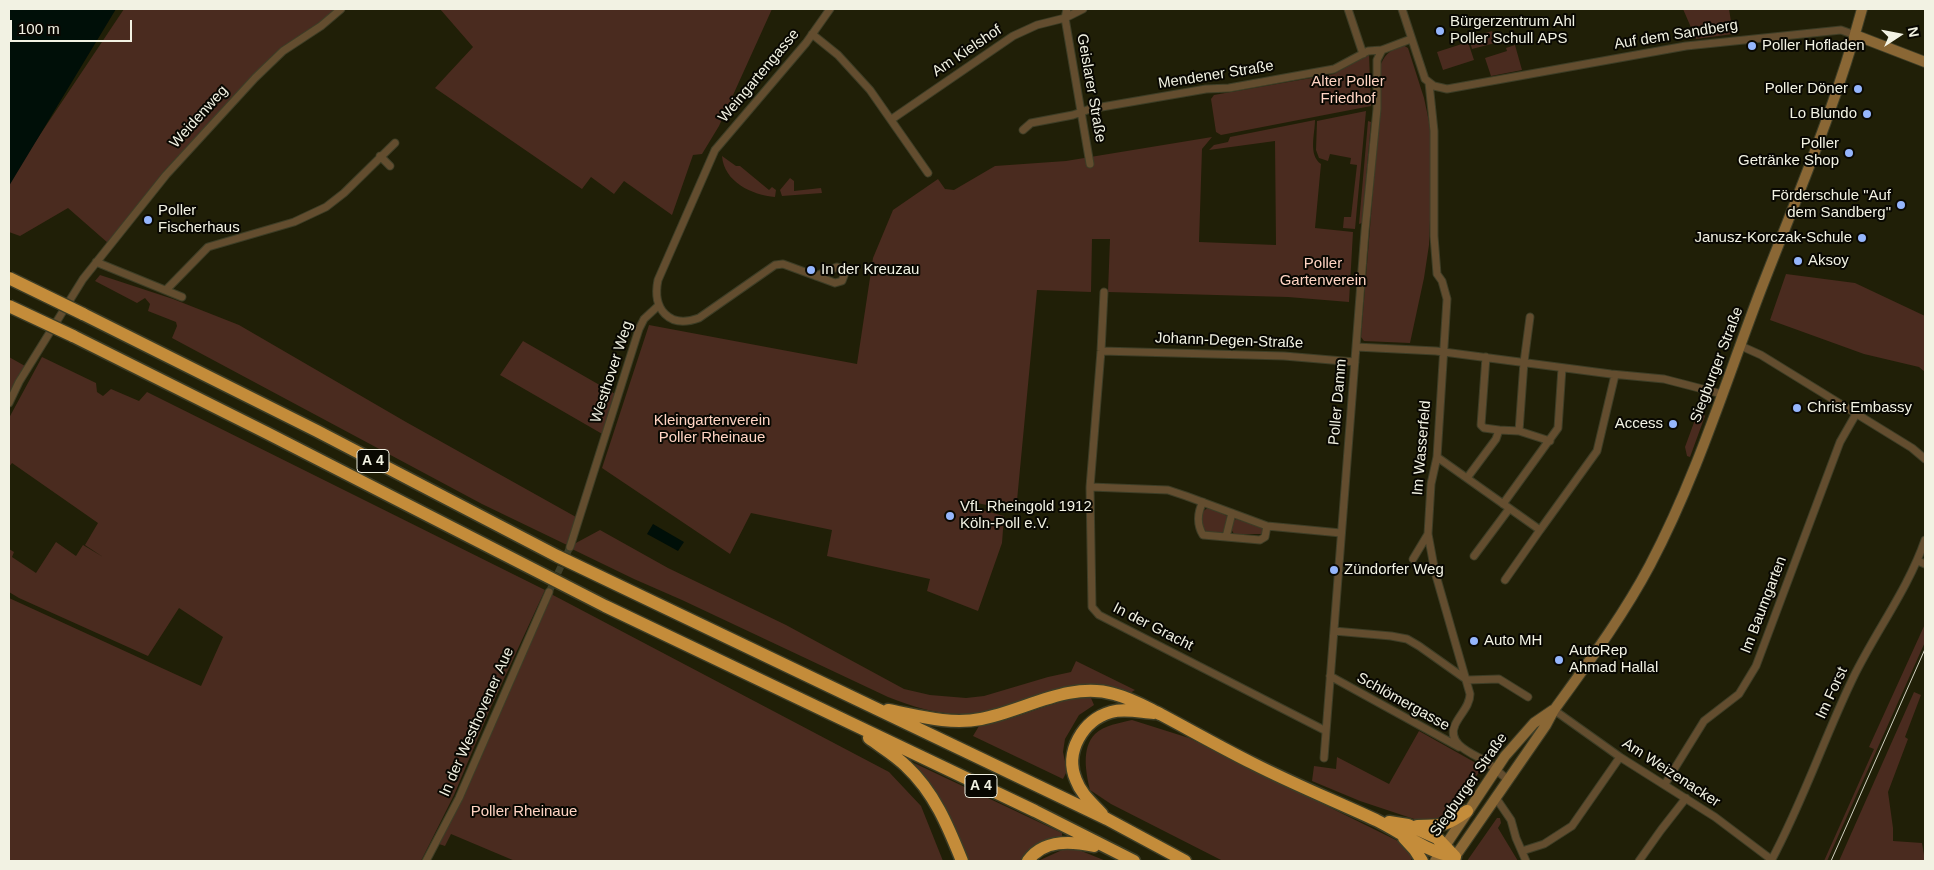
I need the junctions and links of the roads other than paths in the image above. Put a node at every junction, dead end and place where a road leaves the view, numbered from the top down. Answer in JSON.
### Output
{"nodes":[{"id":1,"x":341,"y":9,"type":"edge"},
{"id":2,"x":830,"y":9,"type":"edge"},
{"id":3,"x":1067,"y":9,"type":"edge"},
{"id":4,"x":1083,"y":9,"type":"edge"},
{"id":5,"x":1348,"y":9,"type":"edge"},
{"id":6,"x":1402,"y":9,"type":"edge"},
{"id":7,"x":1862,"y":9,"type":"edge"},
{"id":8,"x":1064,"y":18,"type":"junction"},
{"id":9,"x":812,"y":34,"type":"junction"},
{"id":10,"x":1855,"y":35,"type":"junction"},
{"id":11,"x":1411,"y":39,"type":"junction"},
{"id":12,"x":1382,"y":50,"type":"junction"},
{"id":13,"x":1362,"y":54,"type":"junction"},
{"id":14,"x":1925,"y":62,"type":"edge"},
{"id":15,"x":1429,"y":83,"type":"junction"},
{"id":16,"x":1081,"y":112,"type":"junction"},
{"id":17,"x":892,"y":119,"type":"junction"},
{"id":18,"x":1023,"y":130,"type":"dead end"},
{"id":19,"x":395,"y":143,"type":"dead end"},
{"id":20,"x":380,"y":156,"type":"junction"},
{"id":21,"x":1090,"y":164,"type":"dead end"},
{"id":22,"x":390,"y":166,"type":"dead end"},
{"id":23,"x":928,"y":173,"type":"dead end"},
{"id":24,"x":96,"y":262,"type":"junction"},
{"id":25,"x":816,"y":276,"type":"dead end"},
{"id":26,"x":9,"y":278,"type":"edge"},
{"id":27,"x":166,"y":290,"type":"junction"},
{"id":28,"x":1104,"y":292,"type":"dead end"},
{"id":29,"x":182,"y":297,"type":"dead end"},
{"id":30,"x":9,"y":306,"type":"edge"},
{"id":31,"x":658,"y":306,"type":"junction"},
{"id":32,"x":1530,"y":317,"type":"dead end"},
{"id":33,"x":1741,"y":346,"type":"junction"},
{"id":34,"x":1356,"y":347,"type":"junction"},
{"id":35,"x":1101,"y":351,"type":"junction"},
{"id":36,"x":1443,"y":353,"type":"junction"},
{"id":37,"x":1486,"y":358,"type":"junction"},
{"id":38,"x":1355,"y":362,"type":"junction"},
{"id":39,"x":1524,"y":362,"type":"junction"},
{"id":40,"x":1562,"y":368,"type":"junction"},
{"id":41,"x":1615,"y":375,"type":"junction"},
{"id":42,"x":1722,"y":394,"type":"junction"},
{"id":43,"x":9,"y":403,"type":"edge"},
{"id":44,"x":1856,"y":414,"type":"junction"},
{"id":45,"x":1500,"y":430,"type":"junction"},
{"id":46,"x":1519,"y":430,"type":"junction"},
{"id":47,"x":1550,"y":441,"type":"junction"},
{"id":48,"x":1437,"y":457,"type":"junction"},
{"id":49,"x":1925,"y":459,"type":"edge"},
{"id":50,"x":1467,"y":478,"type":"junction"},
{"id":51,"x":1090,"y":488,"type":"junction"},
{"id":52,"x":1203,"y":502,"type":"junction"},
{"id":53,"x":1506,"y":506,"type":"junction"},
{"id":54,"x":1232,"y":513,"type":"junction"},
{"id":55,"x":1267,"y":526,"type":"junction"},
{"id":56,"x":1540,"y":530,"type":"junction"},
{"id":57,"x":1341,"y":533,"type":"junction"},
{"id":58,"x":1428,"y":534,"type":"junction"},
{"id":59,"x":1226,"y":537,"type":"junction"},
{"id":60,"x":1925,"y":540,"type":"edge"},
{"id":61,"x":570,"y":547,"type":"tunnel mouth"},
{"id":62,"x":1474,"y":556,"type":"dead end"},
{"id":63,"x":1413,"y":559,"type":"dead end"},
{"id":64,"x":1922,"y":563,"type":"edge"},
{"id":65,"x":1505,"y":580,"type":"dead end"},
{"id":66,"x":549,"y":592,"type":"tunnel mouth"},
{"id":67,"x":1334,"y":631,"type":"junction"},
{"id":68,"x":1330,"y":676,"type":"junction"},
{"id":69,"x":1467,"y":680,"type":"junction"},
{"id":70,"x":1528,"y":697,"type":"dead end"},
{"id":71,"x":866,"y":705,"type":"junction"},
{"id":72,"x":1554,"y":710,"type":"junction"},
{"id":73,"x":1159,"y":714,"type":"junction"},
{"id":74,"x":847,"y":721,"type":"junction"},
{"id":75,"x":1326,"y":731,"type":"junction"},
{"id":76,"x":1464,"y":749,"type":"junction"},
{"id":77,"x":1620,"y":757,"type":"junction"},
{"id":78,"x":1324,"y":758,"type":"dead end"},
{"id":79,"x":1496,"y":769,"type":"junction"},
{"id":80,"x":1508,"y":780,"type":"junction"},
{"id":81,"x":1665,"y":784,"type":"junction"},
{"id":82,"x":1496,"y":798,"type":"junction"},
{"id":83,"x":1686,"y":798,"type":"junction"},
{"id":84,"x":1468,"y":811,"type":"junction"},
{"id":85,"x":1107,"y":819,"type":"junction"},
{"id":86,"x":1403,"y":828,"type":"junction"},
{"id":87,"x":1114,"y":851,"type":"junction"},
{"id":88,"x":1522,"y":851,"type":"junction"},
{"id":89,"x":1440,"y":853,"type":"edge"},
{"id":90,"x":1453,"y":859,"type":"edge"},
{"id":91,"x":426,"y":861,"type":"edge"},
{"id":92,"x":962,"y":861,"type":"edge"},
{"id":93,"x":1028,"y":861,"type":"edge"},
{"id":94,"x":1134,"y":861,"type":"edge"},
{"id":95,"x":1185,"y":861,"type":"edge"},
{"id":96,"x":1422,"y":861,"type":"edge"},
{"id":97,"x":1526,"y":861,"type":"edge"},
{"id":98,"x":1639,"y":861,"type":"edge"},
{"id":99,"x":1772,"y":861,"type":"edge"}],
"edges":[{"from":1,"to":24,"type":"street","name":"Weidenweg"},
{"from":2,"to":9,"type":"street","name":"Weingartengasse"},
{"from":3,"to":8,"type":"street"},
{"from":4,"to":8,"type":"street","name":"Am Kielshof"},
{"from":5,"to":13,"type":"street"},
{"from":6,"to":11,"type":"street","name":"Im Wasserfeld"},
{"from":7,"to":10,"type":"main road","name":"Siegburger Straße"},
{"from":8,"to":16,"type":"street","name":"Geislarer Straße"},
{"from":8,"to":17,"type":"street","name":"Am Kielshof"},
{"from":9,"to":17,"type":"street"},
{"from":9,"to":31,"type":"street","name":"Weingartengasse"},
{"from":10,"to":14,"type":"main road","name":"Auf dem Sandberg"},
{"from":10,"to":15,"type":"street","name":"Auf dem Sandberg"},
{"from":10,"to":33,"type":"main road","name":"Siegburger Straße"},
{"from":11,"to":12,"type":"street","name":"Mendener Straße"},
{"from":11,"to":15,"type":"street","name":"Im Wasserfeld"},
{"from":12,"to":13,"type":"street","name":"Mendener Straße"},
{"from":12,"to":34,"type":"street","name":"Poller Damm"},
{"from":13,"to":16,"type":"street","name":"Mendener Straße"},
{"from":15,"to":36,"type":"street","name":"Im Wasserfeld"},
{"from":16,"to":18,"type":"street","name":"Mendener Straße"},
{"from":16,"to":21,"type":"street","name":"Geislarer Straße"},
{"from":17,"to":23,"type":"street"},
{"from":19,"to":20,"type":"street"},
{"from":20,"to":22,"type":"street"},
{"from":20,"to":27,"type":"street"},
{"from":24,"to":27,"type":"street"},
{"from":24,"to":43,"type":"street","name":"Weidenweg"},
{"from":25,"to":31,"type":"street"},
{"from":26,"to":71,"type":"highway","number":"A 4","bridge":true},
{"from":27,"to":29,"type":"street"},
{"from":28,"to":35,"type":"street","name":"In der Gracht"},
{"from":30,"to":74,"type":"highway","number":"A 4","bridge":true},
{"from":31,"to":61,"type":"street","name":"Westhover Weg"},
{"from":32,"to":39,"type":"street"},
{"from":33,"to":42,"type":"main road","name":"Siegburger Straße"},
{"from":33,"to":44,"type":"street"},
{"from":34,"to":36,"type":"street"},
{"from":34,"to":38,"type":"street","name":"Poller Damm"},
{"from":35,"to":38,"type":"street","name":"Johann-Degen-Straße"},
{"from":35,"to":51,"type":"street","name":"In der Gracht"},
{"from":36,"to":37,"type":"street"},
{"from":36,"to":48,"type":"street","name":"Im Wasserfeld"},
{"from":37,"to":39,"type":"street"},
{"from":37,"to":45,"type":"street"},
{"from":38,"to":57,"type":"street","name":"Poller Damm"},
{"from":39,"to":40,"type":"street"},
{"from":39,"to":46,"type":"street"},
{"from":40,"to":41,"type":"street"},
{"from":40,"to":47,"type":"street"},
{"from":41,"to":42,"type":"street"},
{"from":41,"to":56,"type":"street"},
{"from":42,"to":72,"type":"main road","name":"Siegburger Straße"},
{"from":44,"to":49,"type":"street"},
{"from":44,"to":81,"type":"street","name":"Im Baumgarten"},
{"from":45,"to":46,"type":"street"},
{"from":45,"to":50,"type":"street"},
{"from":46,"to":47,"type":"street"},
{"from":47,"to":53,"type":"street"},
{"from":48,"to":50,"type":"street"},
{"from":48,"to":58,"type":"street","name":"Im Wasserfeld"},
{"from":50,"to":53,"type":"street"},
{"from":51,"to":52,"type":"street"},
{"from":51,"to":75,"type":"street","name":"In der Gracht"},
{"from":52,"to":54,"type":"street"},
{"from":52,"to":59,"type":"street"},
{"from":53,"to":56,"type":"street"},
{"from":53,"to":62,"type":"street"},
{"from":54,"to":55,"type":"street"},
{"from":54,"to":59,"type":"street"},
{"from":55,"to":57,"type":"street"},
{"from":55,"to":59,"type":"street"},
{"from":56,"to":65,"type":"street"},
{"from":57,"to":67,"type":"street","name":"Poller Damm"},
{"from":58,"to":63,"type":"street"},
{"from":58,"to":69,"type":"street","name":"Im Wasserfeld"},
{"from":60,"to":64,"type":"street","name":"Im Forst"},
{"from":64,"to":99,"type":"street","name":"Im Forst"},
{"from":66,"to":91,"type":"street","name":"In der Westhovener Aue"},
{"from":67,"to":68,"type":"street","name":"Poller Damm"},
{"from":67,"to":69,"type":"street"},
{"from":68,"to":75,"type":"street","name":"Poller Damm"},
{"from":68,"to":76,"type":"street","name":"Schlömergasse"},
{"from":69,"to":70,"type":"street"},
{"from":69,"to":76,"type":"street","name":"Im Wasserfeld"},
{"from":71,"to":73,"type":"highway"},
{"from":71,"to":85,"type":"highway","number":"A 4"},
{"from":72,"to":77,"type":"street","name":"Am Weizenacker"},
{"from":72,"to":79,"type":"main road","name":"Siegburger Straße"},
{"from":72,"to":80,"type":"main road","name":"Siegburger Straße"},
{"from":73,"to":85,"type":"highway"},
{"from":73,"to":86,"type":"highway"},
{"from":74,"to":87,"type":"highway","number":"A 4"},
{"from":74,"to":92,"type":"highway"},
{"from":75,"to":78,"type":"street","name":"Poller Damm"},
{"from":76,"to":79,"type":"street"},
{"from":77,"to":81,"type":"street","name":"Am Weizenacker"},
{"from":77,"to":88,"type":"street"},
{"from":79,"to":80,"type":"street"},
{"from":79,"to":84,"type":"main road","name":"Siegburger Straße"},
{"from":80,"to":82,"type":"main road","name":"Siegburger Straße"},
{"from":81,"to":83,"type":"street","name":"Am Weizenacker"},
{"from":82,"to":88,"type":"street"},
{"from":82,"to":90,"type":"main road","name":"Siegburger Straße"},
{"from":83,"to":98,"type":"street"},
{"from":83,"to":99,"type":"street","name":"Am Weizenacker"},
{"from":84,"to":86,"type":"highway"},
{"from":84,"to":89,"type":"main road","name":"Siegburger Straße"},
{"from":85,"to":95,"type":"highway","number":"A 4"},
{"from":86,"to":89,"type":"highway"},
{"from":86,"to":96,"type":"highway"},
{"from":87,"to":93,"type":"highway"},
{"from":87,"to":94,"type":"highway","number":"A 4"},
{"from":88,"to":97,"type":"street"},
{"from":89,"to":90,"type":"highway"}]}
